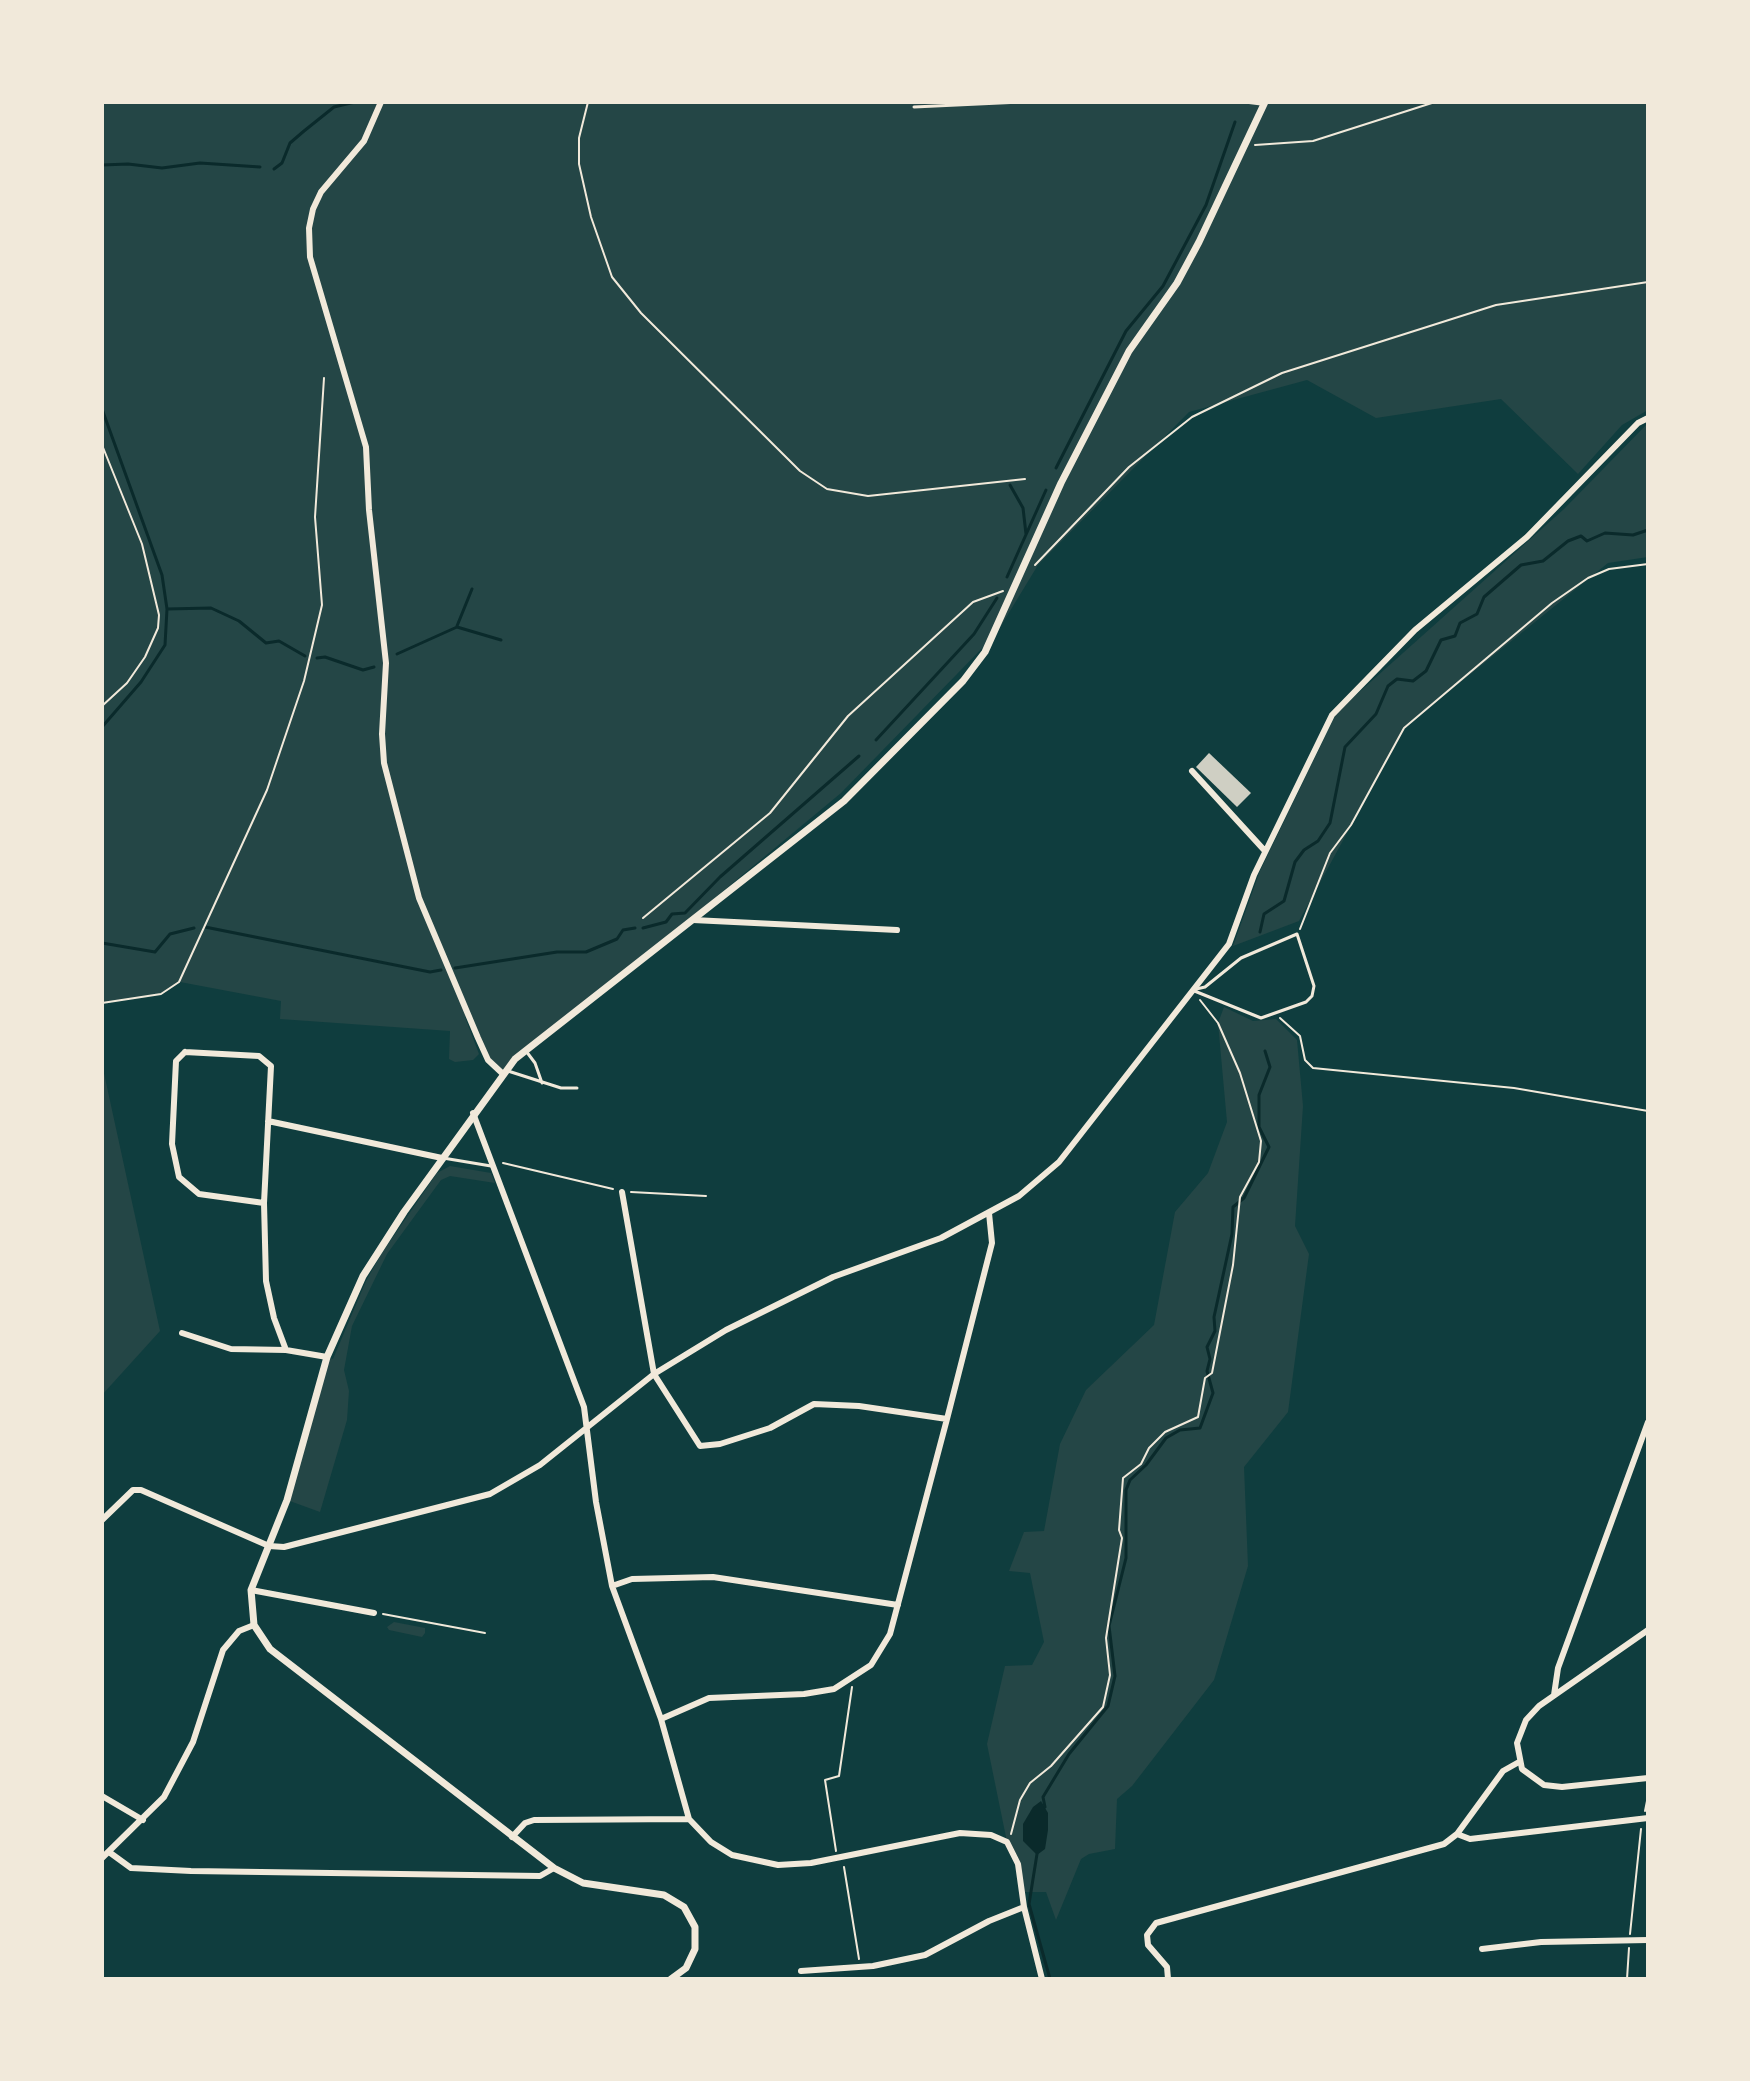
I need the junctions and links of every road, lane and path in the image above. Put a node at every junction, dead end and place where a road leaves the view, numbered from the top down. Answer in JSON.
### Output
{"nodes":[{"id":1,"x":381,"y":102,"type":"edge"},
{"id":2,"x":588,"y":102,"type":"edge"},
{"id":3,"x":1021,"y":102,"type":"edge"},
{"id":4,"x":1245,"y":102,"type":"edge"},
{"id":5,"x":1435,"y":102,"type":"edge"},
{"id":6,"x":1265,"y":103,"type":"edge"},
{"id":7,"x":914,"y":107,"type":"dead end"},
{"id":8,"x":1246,"y":145,"type":"junction"},
{"id":9,"x":1648,"y":282,"type":"edge"},
{"id":10,"x":324,"y":378,"type":"dead end"},
{"id":11,"x":1648,"y":418,"type":"edge"},
{"id":12,"x":102,"y":445,"type":"edge"},
{"id":13,"x":1025,"y":479,"type":"dead end"},
{"id":14,"x":1648,"y":564,"type":"edge"},
{"id":15,"x":1021,"y":570,"type":"junction"},
{"id":16,"x":1013,"y":588,"type":"junction"},
{"id":17,"x":102,"y":706,"type":"edge"},
{"id":18,"x":1192,"y":771,"type":"dead end"},
{"id":19,"x":1265,"y":851,"type":"junction"},
{"id":20,"x":643,"y":918,"type":"dead end"},
{"id":21,"x":690,"y":920,"type":"junction"},
{"id":22,"x":897,"y":930,"type":"dead end"},
{"id":23,"x":1297,"y":934,"type":"junction"},
{"id":24,"x":1192,"y":990,"type":"junction"},
{"id":25,"x":102,"y":1003,"type":"edge"},
{"id":26,"x":1275,"y":1015,"type":"junction"},
{"id":27,"x":525,"y":1050,"type":"junction"},
{"id":28,"x":504,"y":1071,"type":"junction"},
{"id":29,"x":542,"y":1083,"type":"junction"},
{"id":30,"x":577,"y":1088,"type":"dead end"},
{"id":31,"x":1648,"y":1111,"type":"edge"},
{"id":32,"x":473,"y":1113,"type":"junction"},
{"id":33,"x":268,"y":1121,"type":"junction"},
{"id":34,"x":442,"y":1158,"type":"junction"},
{"id":35,"x":494,"y":1165,"type":"junction"},
{"id":36,"x":622,"y":1192,"type":"junction"},
{"id":37,"x":706,"y":1196,"type":"dead end"},
{"id":38,"x":264,"y":1203,"type":"junction"},
{"id":39,"x":989,"y":1213,"type":"junction"},
{"id":40,"x":182,"y":1333,"type":"dead end"},
{"id":41,"x":286,"y":1350,"type":"junction"},
{"id":42,"x":327,"y":1357,"type":"junction"},
{"id":43,"x":654,"y":1374,"type":"junction"},
{"id":44,"x":947,"y":1419,"type":"junction"},
{"id":45,"x":1648,"y":1422,"type":"edge"},
{"id":46,"x":588,"y":1426,"type":"junction"},
{"id":47,"x":102,"y":1520,"type":"edge"},
{"id":48,"x":269,"y":1546,"type":"junction"},
{"id":49,"x":612,"y":1586,"type":"junction"},
{"id":50,"x":251,"y":1590,"type":"junction"},
{"id":51,"x":898,"y":1605,"type":"junction"},
{"id":52,"x":374,"y":1613,"type":"joint"},
{"id":53,"x":254,"y":1625,"type":"junction"},
{"id":54,"x":1648,"y":1630,"type":"edge"},
{"id":55,"x":485,"y":1633,"type":"dead end"},
{"id":56,"x":853,"y":1678,"type":"junction"},
{"id":57,"x":1554,"y":1695,"type":"junction"},
{"id":58,"x":661,"y":1719,"type":"junction"},
{"id":59,"x":1519,"y":1762,"type":"junction"},
{"id":60,"x":1648,"y":1778,"type":"edge"},
{"id":61,"x":102,"y":1796,"type":"edge"},
{"id":62,"x":1648,"y":1796,"type":"edge"},
{"id":63,"x":689,"y":1819,"type":"junction"},
{"id":64,"x":1646,"y":1819,"type":"edge"},
{"id":65,"x":143,"y":1820,"type":"junction"},
{"id":66,"x":1457,"y":1834,"type":"junction"},
{"id":67,"x":512,"y":1837,"type":"junction"},
{"id":68,"x":1007,"y":1842,"type":"junction"},
{"id":69,"x":104,"y":1855,"type":"edge"},
{"id":70,"x":837,"y":1859,"type":"junction"},
{"id":71,"x":554,"y":1868,"type":"junction"},
{"id":72,"x":1633,"y":1891,"type":"dead end"},
{"id":73,"x":1024,"y":1907,"type":"junction"},
{"id":74,"x":1648,"y":1940,"type":"edge"},
{"id":75,"x":1482,"y":1949,"type":"dead end"},
{"id":76,"x":860,"y":1967,"type":"junction"},
{"id":77,"x":801,"y":1971,"type":"dead end"},
{"id":78,"x":671,"y":1979,"type":"edge"},
{"id":79,"x":1042,"y":1979,"type":"edge"},
{"id":80,"x":1168,"y":1979,"type":"edge"}],
"edges":[{"from":1,"to":28,"type":"street"},
{"from":2,"to":13,"type":"path"},
{"from":3,"to":7,"type":"lane"},
{"from":4,"to":6,"type":"lane"},
{"from":5,"to":8,"type":"path"},
{"from":6,"to":8,"type":"street"},
{"from":8,"to":15,"type":"street"},
{"from":9,"to":15,"type":"path"},
{"from":10,"to":25,"type":"path"},
{"from":11,"to":19,"type":"street"},
{"from":12,"to":17,"type":"path"},
{"from":14,"to":23,"type":"path"},
{"from":15,"to":16,"type":"street"},
{"from":16,"to":20,"type":"path"},
{"from":16,"to":21,"type":"street"},
{"from":18,"to":19,"type":"street"},
{"from":19,"to":24,"type":"street"},
{"from":21,"to":22,"type":"street"},
{"from":21,"to":27,"type":"street"},
{"from":23,"to":24,"type":"lane"},
{"from":23,"to":26,"type":"lane"},
{"from":24,"to":26,"type":"lane"},
{"from":24,"to":39,"type":"street"},
{"from":24,"to":68,"type":"path"},
{"from":26,"to":31,"type":"path"},
{"from":27,"to":28,"type":"street"},
{"from":27,"to":29,"type":"lane"},
{"from":28,"to":29,"type":"lane"},
{"from":28,"to":32,"type":"street"},
{"from":29,"to":30,"type":"lane"},
{"from":32,"to":34,"type":"street"},
{"from":32,"to":35,"type":"street"},
{"from":33,"to":34,"type":"street"},
{"from":33,"to":38,"type":"street"},
{"from":33,"to":38,"type":"street"},
{"from":34,"to":35,"type":"lane"},
{"from":34,"to":42,"type":"street"},
{"from":35,"to":36,"type":"path"},
{"from":35,"to":46,"type":"street"},
{"from":36,"to":37,"type":"path"},
{"from":36,"to":43,"type":"street"},
{"from":38,"to":41,"type":"street"},
{"from":39,"to":43,"type":"street"},
{"from":39,"to":44,"type":"street"},
{"from":40,"to":41,"type":"street"},
{"from":41,"to":42,"type":"street"},
{"from":42,"to":48,"type":"street"},
{"from":43,"to":44,"type":"street"},
{"from":43,"to":46,"type":"street"},
{"from":44,"to":51,"type":"street"},
{"from":45,"to":57,"type":"street"},
{"from":46,"to":48,"type":"street"},
{"from":46,"to":49,"type":"street"},
{"from":47,"to":48,"type":"street"},
{"from":48,"to":50,"type":"street"},
{"from":49,"to":51,"type":"street"},
{"from":49,"to":58,"type":"street"},
{"from":50,"to":52,"type":"street"},
{"from":50,"to":53,"type":"street"},
{"from":51,"to":56,"type":"street"},
{"from":52,"to":55,"type":"path"},
{"from":53,"to":65,"type":"street"},
{"from":53,"to":67,"type":"street"},
{"from":54,"to":57,"type":"street"},
{"from":56,"to":58,"type":"street"},
{"from":56,"to":70,"type":"path"},
{"from":57,"to":59,"type":"street"},
{"from":58,"to":63,"type":"street"},
{"from":59,"to":60,"type":"street"},
{"from":59,"to":66,"type":"street"},
{"from":61,"to":65,"type":"street"},
{"from":62,"to":64,"type":"path"},
{"from":63,"to":67,"type":"street"},
{"from":63,"to":70,"type":"street"},
{"from":64,"to":66,"type":"street"},
{"from":64,"to":72,"type":"path"},
{"from":65,"to":69,"type":"street"},
{"from":66,"to":80,"type":"street"},
{"from":67,"to":71,"type":"street"},
{"from":68,"to":70,"type":"street"},
{"from":68,"to":73,"type":"street"},
{"from":69,"to":71,"type":"street"},
{"from":70,"to":76,"type":"path"},
{"from":71,"to":78,"type":"street"},
{"from":73,"to":76,"type":"street"},
{"from":73,"to":79,"type":"street"},
{"from":74,"to":75,"type":"street"},
{"from":76,"to":77,"type":"street"}]}
